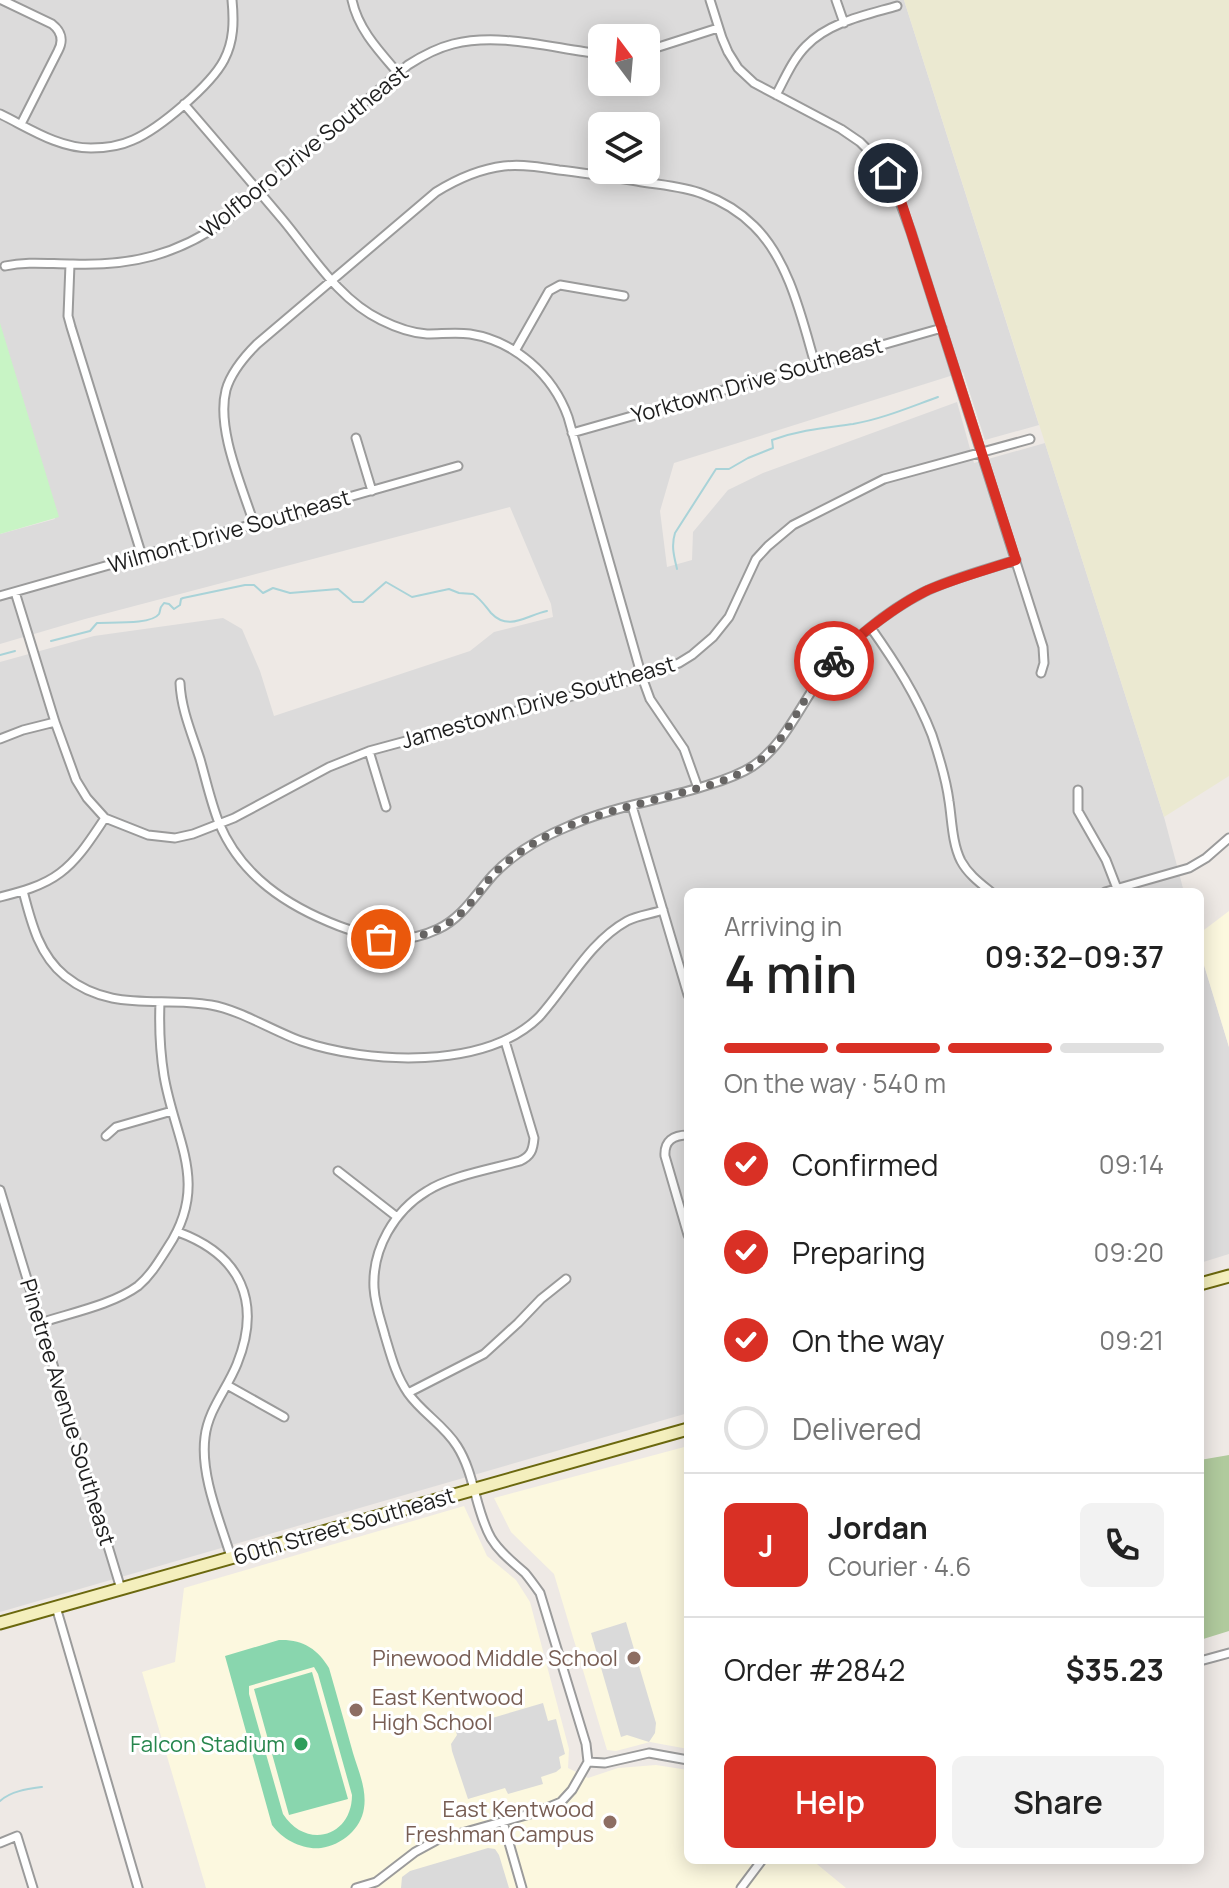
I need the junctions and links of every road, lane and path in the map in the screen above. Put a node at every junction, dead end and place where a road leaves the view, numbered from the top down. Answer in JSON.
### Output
{"nodes":[{"id":1,"x":2,"y":0,"type":"edge"},
{"id":2,"x":232,"y":0,"type":"edge"},
{"id":3,"x":352,"y":0,"type":"edge"},
{"id":4,"x":710,"y":0,"type":"edge"},
{"id":5,"x":836,"y":0,"type":"edge"},
{"id":6,"x":897,"y":6,"type":"dead end"},
{"id":7,"x":844,"y":23,"type":"junction"},
{"id":8,"x":718,"y":28,"type":"junction"},
{"id":9,"x":660,"y":47,"type":"edge"},
{"id":10,"x":588,"y":52,"type":"edge"},
{"id":11,"x":398,"y":73,"type":"junction"},
{"id":12,"x":776,"y":95,"type":"junction"},
{"id":13,"x":184,"y":104,"type":"junction"},
{"id":14,"x":0,"y":114,"type":"edge"},
{"id":15,"x":21,"y":124,"type":"junction"},
{"id":16,"x":258,"y":191,"type":"junction"},
{"id":17,"x":70,"y":264,"type":"junction"},
{"id":18,"x":5,"y":266,"type":"dead end"},
{"id":19,"x":333,"y":281,"type":"junction"},
{"id":20,"x":624,"y":296,"type":"dead end"},
{"id":21,"x":942,"y":328,"type":"junction"},
{"id":22,"x":515,"y":351,"type":"junction"},
{"id":23,"x":815,"y":364,"type":"junction"},
{"id":24,"x":572,"y":433,"type":"junction"},
{"id":25,"x":356,"y":438,"type":"dead end"},
{"id":26,"x":1030,"y":439,"type":"dead end"},
{"id":27,"x":981,"y":452,"type":"junction"},
{"id":28,"x":458,"y":466,"type":"dead end"},
{"id":29,"x":372,"y":491,"type":"junction"},
{"id":30,"x":254,"y":524,"type":"junction"},
{"id":31,"x":142,"y":556,"type":"junction"},
{"id":32,"x":1016,"y":560,"type":"junction"},
{"id":33,"x":15,"y":592,"type":"junction"},
{"id":34,"x":0,"y":596,"type":"edge"},
{"id":35,"x":871,"y":628,"type":"junction"},
{"id":36,"x":1041,"y":673,"type":"dead end"},
{"id":37,"x":642,"y":677,"type":"junction"},
{"id":38,"x":180,"y":683,"type":"dead end"},
{"id":39,"x":55,"y":722,"type":"junction"},
{"id":40,"x":0,"y":739,"type":"edge"},
{"id":41,"x":369,"y":751,"type":"junction"},
{"id":42,"x":698,"y":788,"type":"junction"},
{"id":43,"x":1078,"y":790,"type":"dead end"},
{"id":44,"x":632,"y":806,"type":"junction"},
{"id":45,"x":386,"y":807,"type":"dead end"},
{"id":46,"x":105,"y":818,"type":"junction"},
{"id":47,"x":219,"y":824,"type":"junction"},
{"id":48,"x":1229,"y":838,"type":"edge"},
{"id":49,"x":986,"y":888,"type":"edge"},
{"id":50,"x":1116,"y":888,"type":"edge"},
{"id":51,"x":1124,"y":888,"type":"edge"},
{"id":52,"x":23,"y":891,"type":"junction"},
{"id":53,"x":0,"y":897,"type":"edge"},
{"id":54,"x":663,"y":910,"type":"junction"},
{"id":55,"x":684,"y":981,"type":"edge"},
{"id":56,"x":160,"y":1002,"type":"junction"},
{"id":57,"x":505,"y":1041,"type":"junction"},
{"id":58,"x":172,"y":1111,"type":"junction"},
{"id":59,"x":106,"y":1136,"type":"dead end"},
{"id":60,"x":684,"y":1136,"type":"edge"},
{"id":61,"x":338,"y":1171,"type":"dead end"},
{"id":62,"x":1,"y":1196,"type":"edge"},
{"id":63,"x":397,"y":1217,"type":"junction"},
{"id":64,"x":684,"y":1221,"type":"edge"},
{"id":65,"x":178,"y":1232,"type":"junction"},
{"id":66,"x":1229,"y":1276,"type":"edge"},
{"id":67,"x":566,"y":1279,"type":"dead end"},
{"id":68,"x":1204,"y":1283,"type":"edge"},
{"id":69,"x":40,"y":1323,"type":"junction"},
{"id":70,"x":227,"y":1385,"type":"junction"},
{"id":71,"x":408,"y":1393,"type":"junction"},
{"id":72,"x":284,"y":1417,"type":"dead end"},
{"id":73,"x":684,"y":1430,"type":"edge"},
{"id":74,"x":473,"y":1490,"type":"junction"},
{"id":75,"x":231,"y":1557,"type":"junction"},
{"id":76,"x":121,"y":1589,"type":"junction"},
{"id":77,"x":56,"y":1607,"type":"junction"},
{"id":78,"x":0,"y":1623,"type":"edge"},
{"id":79,"x":1229,"y":1653,"type":"edge"},
{"id":80,"x":1204,"y":1660,"type":"edge"},
{"id":81,"x":684,"y":1759,"type":"edge"},
{"id":82,"x":588,"y":1762,"type":"junction"},
{"id":83,"x":503,"y":1822,"type":"junction"},
{"id":84,"x":0,"y":1843,"type":"edge"},
{"id":85,"x":759,"y":1864,"type":"edge"},
{"id":86,"x":377,"y":1885,"type":"edge"},
{"id":87,"x":33,"y":1888,"type":"edge"},
{"id":88,"x":138,"y":1888,"type":"edge"},
{"id":89,"x":356,"y":1888,"type":"edge"},
{"id":90,"x":522,"y":1888,"type":"edge"},
{"id":91,"x":741,"y":1888,"type":"edge"}],
"edges":[{"from":1,"to":15,"type":"street"},
{"from":2,"to":13,"type":"street"},
{"from":3,"to":11,"type":"street"},
{"from":4,"to":8,"type":"street"},
{"from":5,"to":7,"type":"street"},
{"from":6,"to":7,"type":"street"},
{"from":7,"to":12,"type":"street"},
{"from":8,"to":9,"type":"street"},
{"from":8,"to":12,"type":"street"},
{"from":10,"to":11,"type":"street","name":"Wolfboro Drive Southeast"},
{"from":11,"to":16,"type":"street","name":"Wolfboro Drive Southeast"},
{"from":12,"to":21,"type":"street"},
{"from":13,"to":15,"type":"street"},
{"from":13,"to":16,"type":"street"},
{"from":14,"to":15,"type":"street"},
{"from":16,"to":17,"type":"street","name":"Wolfboro Drive Southeast"},
{"from":16,"to":19,"type":"street"},
{"from":17,"to":18,"type":"street","name":"Wolfboro Drive Southeast"},
{"from":17,"to":31,"type":"street"},
{"from":19,"to":22,"type":"street"},
{"from":19,"to":23,"type":"street"},
{"from":19,"to":30,"type":"street"},
{"from":20,"to":22,"type":"street"},
{"from":21,"to":23,"type":"street","name":"Yorktown Drive Southeast"},
{"from":21,"to":27,"type":"street"},
{"from":22,"to":24,"type":"street"},
{"from":23,"to":24,"type":"street","name":"Yorktown Drive Southeast"},
{"from":24,"to":37,"type":"street"},
{"from":25,"to":29,"type":"street"},
{"from":26,"to":27,"type":"street","name":"Jamestown Drive Southeast"},
{"from":27,"to":32,"type":"street"},
{"from":27,"to":37,"type":"street","name":"Jamestown Drive Southeast"},
{"from":28,"to":29,"type":"street","name":"Wilmont Drive Southeast"},
{"from":29,"to":30,"type":"street","name":"Wilmont Drive Southeast"},
{"from":30,"to":31,"type":"street","name":"Wilmont Drive Southeast"},
{"from":31,"to":33,"type":"street","name":"Wilmont Drive Southeast"},
{"from":32,"to":35,"type":"street"},
{"from":32,"to":36,"type":"street"},
{"from":33,"to":34,"type":"street","name":"Wilmont Drive Southeast"},
{"from":33,"to":39,"type":"street"},
{"from":35,"to":42,"type":"street"},
{"from":35,"to":49,"type":"street"},
{"from":37,"to":41,"type":"street","name":"Jamestown Drive Southeast"},
{"from":37,"to":42,"type":"street"},
{"from":38,"to":47,"type":"street"},
{"from":39,"to":40,"type":"street"},
{"from":39,"to":46,"type":"street"},
{"from":41,"to":45,"type":"street"},
{"from":41,"to":47,"type":"street","name":"Jamestown Drive Southeast"},
{"from":42,"to":44,"type":"street"},
{"from":43,"to":50,"type":"street"},
{"from":44,"to":47,"type":"street"},
{"from":44,"to":54,"type":"street"},
{"from":46,"to":47,"type":"street","name":"Jamestown Drive Southeast"},
{"from":46,"to":52,"type":"street"},
{"from":48,"to":51,"type":"street"},
{"from":52,"to":53,"type":"street"},
{"from":52,"to":56,"type":"street"},
{"from":54,"to":55,"type":"street"},
{"from":54,"to":57,"type":"street"},
{"from":56,"to":57,"type":"street"},
{"from":56,"to":58,"type":"street"},
{"from":57,"to":63,"type":"street"},
{"from":58,"to":59,"type":"street"},
{"from":58,"to":65,"type":"street"},
{"from":60,"to":64,"type":"street"},
{"from":61,"to":63,"type":"street"},
{"from":62,"to":69,"type":"street","name":"Pinetree Avenue Southeast"},
{"from":63,"to":71,"type":"street"},
{"from":65,"to":69,"type":"street"},
{"from":65,"to":70,"type":"street"},
{"from":66,"to":68,"type":"main road"},
{"from":67,"to":71,"type":"street"},
{"from":69,"to":76,"type":"street","name":"Pinetree Avenue Southeast"},
{"from":70,"to":72,"type":"street"},
{"from":70,"to":75,"type":"street"},
{"from":71,"to":74,"type":"street"},
{"from":73,"to":74,"type":"main road","name":"60th Street Southeast"},
{"from":74,"to":75,"type":"main road","name":"60th Street Southeast"},
{"from":74,"to":82,"type":"street"},
{"from":75,"to":76,"type":"main road","name":"60th Street Southeast"},
{"from":76,"to":77,"type":"main road","name":"60th Street Southeast"},
{"from":77,"to":78,"type":"main road","name":"60th Street Southeast"},
{"from":77,"to":88,"type":"street"},
{"from":79,"to":80,"type":"street"},
{"from":81,"to":82,"type":"street"},
{"from":82,"to":83,"type":"street"},
{"from":83,"to":86,"type":"street"},
{"from":83,"to":90,"type":"street"},
{"from":84,"to":87,"type":"street"},
{"from":85,"to":91,"type":"street"},
{"from":86,"to":89,"type":"street"}]}
